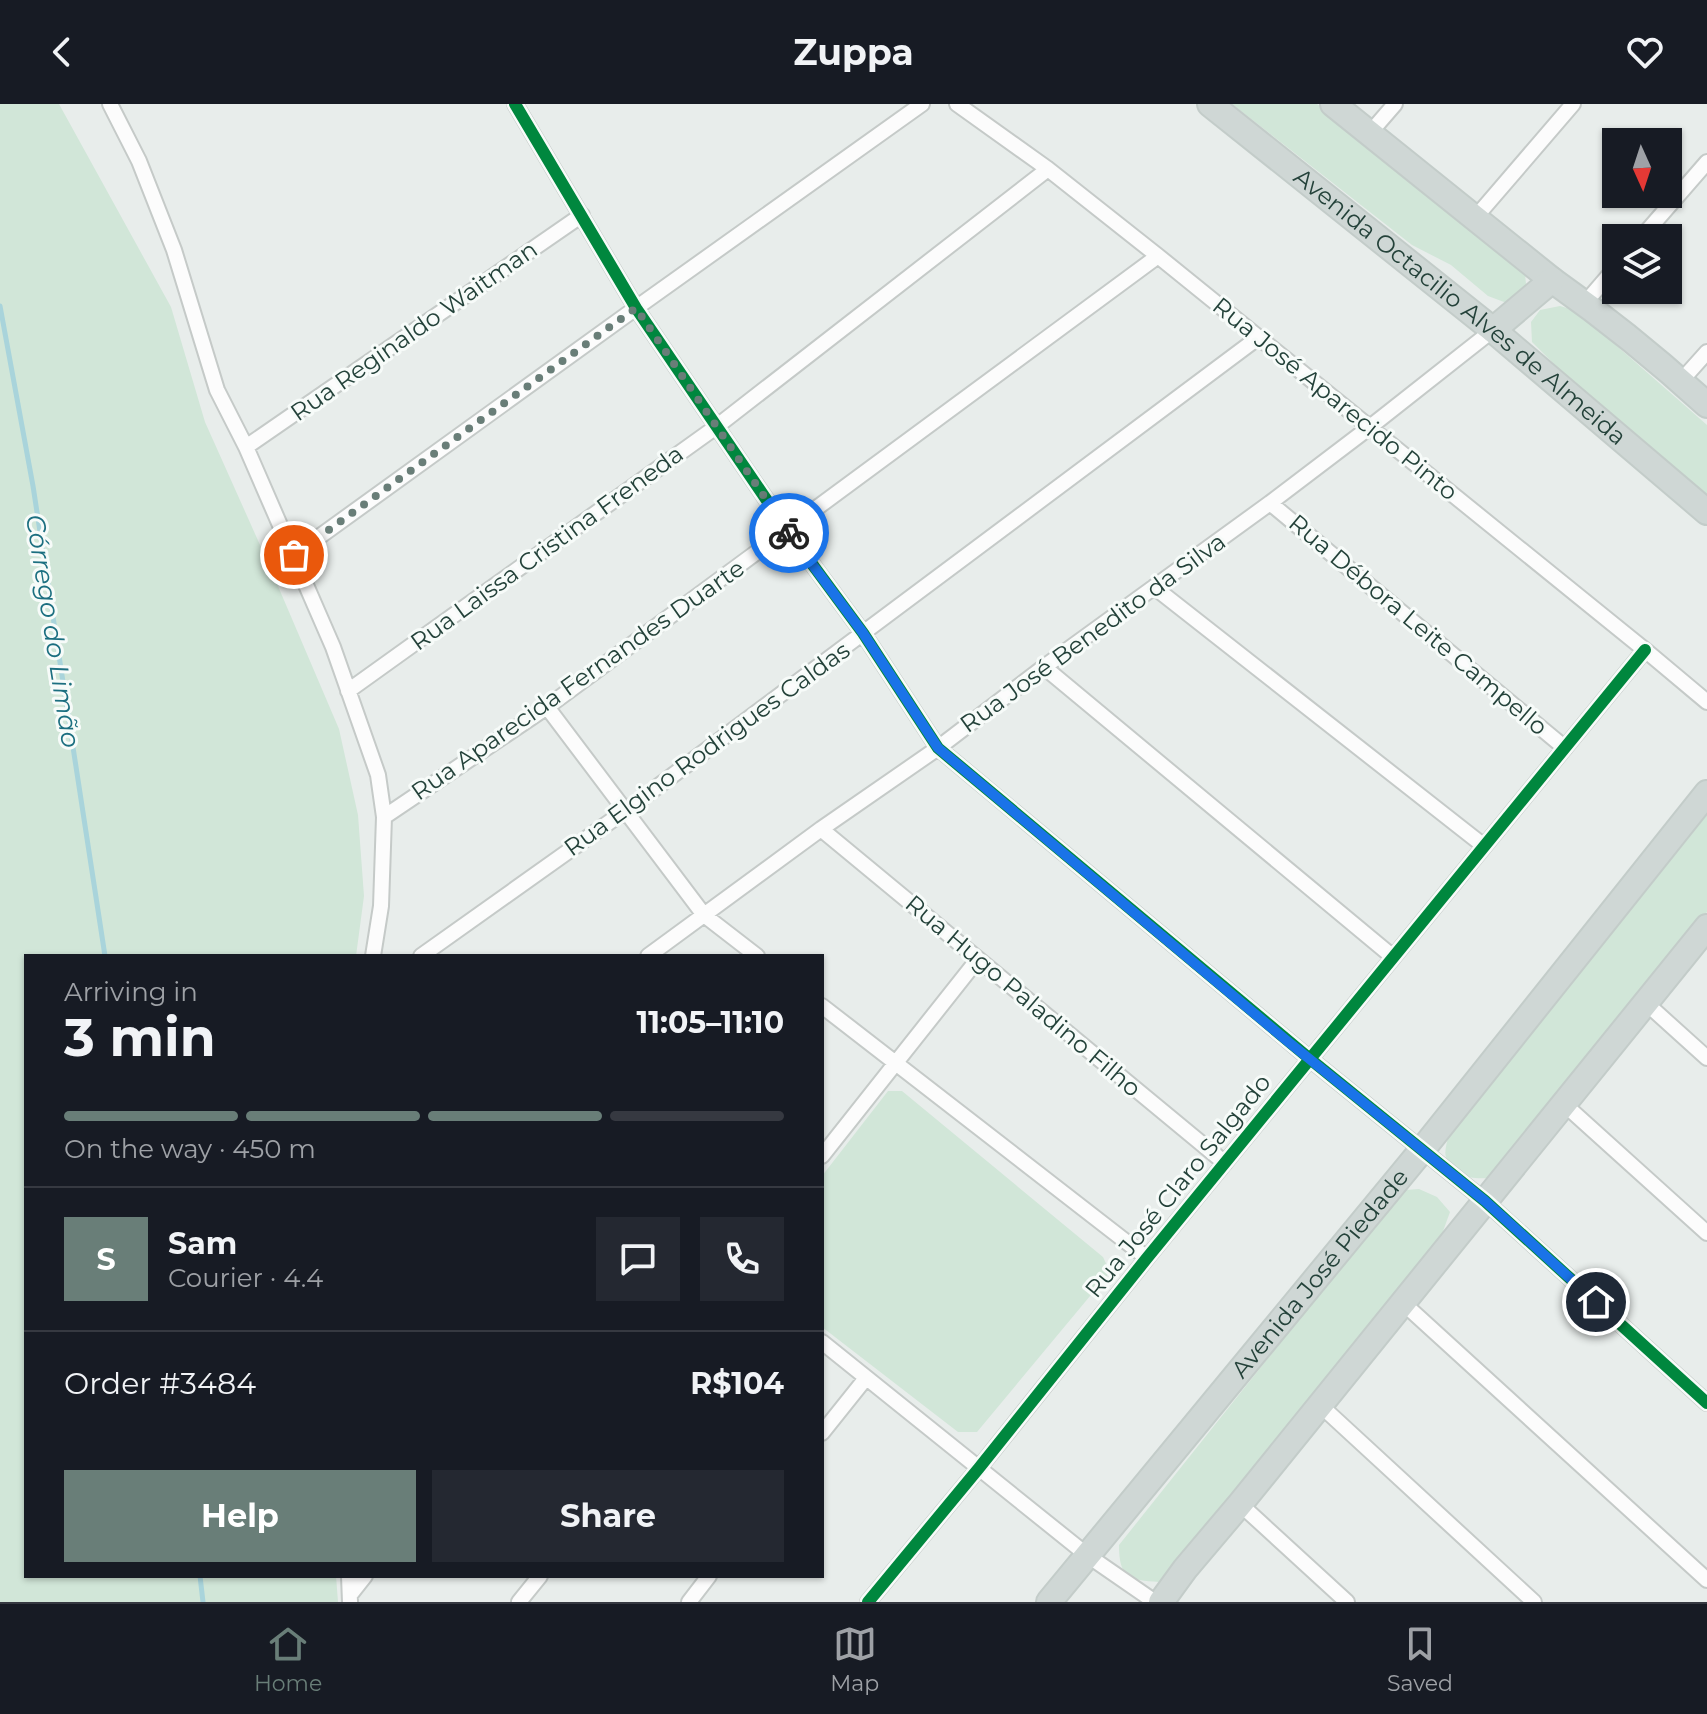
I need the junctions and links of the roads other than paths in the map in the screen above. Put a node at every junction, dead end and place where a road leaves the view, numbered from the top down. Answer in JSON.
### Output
{"nodes":[{"id":1,"x":110,"y":104,"type":"edge"},
{"id":2,"x":515,"y":104,"type":"edge"},
{"id":3,"x":922,"y":104,"type":"edge"},
{"id":4,"x":957,"y":104,"type":"edge"},
{"id":5,"x":1210,"y":104,"type":"edge"},
{"id":6,"x":1333,"y":104,"type":"edge"},
{"id":7,"x":1395,"y":104,"type":"edge"},
{"id":8,"x":1573,"y":104,"type":"edge"},
{"id":9,"x":1369,"y":134,"type":"junction"},
{"id":10,"x":1707,"y":162,"type":"edge"},
{"id":11,"x":1048,"y":169,"type":"junction"},
{"id":12,"x":582,"y":215,"type":"junction"},
{"id":13,"x":1475,"y":218,"type":"junction"},
{"id":14,"x":1653,"y":224,"type":"edge"},
{"id":15,"x":1158,"y":256,"type":"junction"},
{"id":16,"x":1552,"y":280,"type":"junction"},
{"id":17,"x":1602,"y":283,"type":"edge"},
{"id":18,"x":1585,"y":303,"type":"junction"},
{"id":19,"x":636,"y":308,"type":"junction"},
{"id":20,"x":1493,"y":330,"type":"junction"},
{"id":21,"x":1259,"y":337,"type":"junction"},
{"id":22,"x":1707,"y":352,"type":"edge"},
{"id":23,"x":1681,"y":381,"type":"junction"},
{"id":24,"x":1707,"y":405,"type":"edge"},
{"id":25,"x":716,"y":427,"type":"junction"},
{"id":26,"x":1370,"y":427,"type":"junction"},
{"id":27,"x":246,"y":447,"type":"junction"},
{"id":28,"x":1270,"y":503,"type":"junction"},
{"id":29,"x":1707,"y":512,"type":"edge"},
{"id":30,"x":787,"y":530,"type":"junction"},
{"id":31,"x":294,"y":555,"type":"junction"},
{"id":32,"x":1154,"y":587,"type":"junction"},
{"id":33,"x":863,"y":633,"type":"junction"},
{"id":34,"x":1645,"y":650,"type":"junction"},
{"id":35,"x":1044,"y":667,"type":"junction"},
{"id":36,"x":348,"y":691,"type":"junction"},
{"id":37,"x":1707,"y":702,"type":"edge"},
{"id":38,"x":547,"y":707,"type":"junction"},
{"id":39,"x":938,"y":748,"type":"junction"},
{"id":40,"x":1565,"y":748,"type":"junction"},
{"id":41,"x":1707,"y":793,"type":"edge"},
{"id":42,"x":625,"y":811,"type":"junction"},
{"id":43,"x":384,"y":817,"type":"junction"},
{"id":44,"x":821,"y":829,"type":"junction"},
{"id":45,"x":1484,"y":846,"type":"junction"},
{"id":46,"x":704,"y":915,"type":"junction"},
{"id":47,"x":1707,"y":927,"type":"edge"},
{"id":48,"x":373,"y":954,"type":"edge"},
{"id":49,"x":424,"y":954,"type":"edge"},
{"id":50,"x":651,"y":954,"type":"edge"},
{"id":51,"x":754,"y":954,"type":"edge"},
{"id":52,"x":1393,"y":957,"type":"junction"},
{"id":53,"x":978,"y":959,"type":"junction"},
{"id":54,"x":1646,"y":1003,"type":"junction"},
{"id":55,"x":824,"y":1008,"type":"edge"},
{"id":56,"x":1707,"y":1058,"type":"edge"},
{"id":57,"x":1310,"y":1059,"type":"junction"},
{"id":58,"x":896,"y":1063,"type":"junction"},
{"id":59,"x":1564,"y":1104,"type":"junction"},
{"id":60,"x":1422,"y":1150,"type":"junction"},
{"id":61,"x":824,"y":1153,"type":"edge"},
{"id":62,"x":1225,"y":1163,"type":"junction"},
{"id":63,"x":1485,"y":1201,"type":"junction"},
{"id":64,"x":1707,"y":1233,"type":"edge"},
{"id":65,"x":1147,"y":1258,"type":"junction"},
{"id":66,"x":1402,"y":1302,"type":"junction"},
{"id":67,"x":824,"y":1344,"type":"edge"},
{"id":68,"x":866,"y":1378,"type":"junction"},
{"id":69,"x":1707,"y":1403,"type":"edge"},
{"id":70,"x":1319,"y":1404,"type":"junction"},
{"id":71,"x":824,"y":1430,"type":"edge"},
{"id":72,"x":979,"y":1468,"type":"junction"},
{"id":73,"x":1240,"y":1504,"type":"junction"},
{"id":74,"x":1087,"y":1555,"type":"junction"},
{"id":75,"x":349,"y":1578,"type":"edge"},
{"id":76,"x":364,"y":1578,"type":"edge"},
{"id":77,"x":538,"y":1578,"type":"edge"},
{"id":78,"x":707,"y":1578,"type":"edge"},
{"id":79,"x":1707,"y":1580,"type":"edge"},
{"id":80,"x":350,"y":1598,"type":"edge"},
{"id":81,"x":519,"y":1602,"type":"edge"},
{"id":82,"x":689,"y":1602,"type":"edge"},
{"id":83,"x":868,"y":1602,"type":"edge"},
{"id":84,"x":1049,"y":1602,"type":"edge"},
{"id":85,"x":1158,"y":1602,"type":"edge"},
{"id":86,"x":1347,"y":1602,"type":"edge"},
{"id":87,"x":1534,"y":1602,"type":"edge"}],
"edges":[{"from":1,"to":27,"type":"street"},
{"from":2,"to":12,"type":"street"},
{"from":3,"to":19,"type":"street"},
{"from":4,"to":11,"type":"street","name":"Rua José Aparecido Pinto"},
{"from":5,"to":20,"type":"main road","name":"Avenida Octacilio Alves de Almeida"},
{"from":6,"to":9,"type":"main road"},
{"from":7,"to":9,"type":"street"},
{"from":8,"to":13,"type":"street"},
{"from":9,"to":13,"type":"main road"},
{"from":10,"to":14,"type":"street"},
{"from":11,"to":15,"type":"street","name":"Rua José Aparecido Pinto"},
{"from":11,"to":25,"type":"street","name":"Rua Laissa Cristina Freneda"},
{"from":12,"to":19,"type":"street"},
{"from":12,"to":27,"type":"street","name":"Rua Reginaldo Waitman"},
{"from":13,"to":16,"type":"main road"},
{"from":15,"to":21,"type":"street","name":"Rua José Aparecido Pinto"},
{"from":15,"to":30,"type":"street","name":"Rua Aparecida Fernandes Duarte"},
{"from":16,"to":18,"type":"main road"},
{"from":16,"to":20,"type":"main road"},
{"from":17,"to":18,"type":"street"},
{"from":18,"to":23,"type":"main road"},
{"from":19,"to":25,"type":"street"},
{"from":19,"to":31,"type":"street"},
{"from":20,"to":26,"type":"street","name":"Rua José Benedito da Silva"},
{"from":20,"to":29,"type":"main road","name":"Avenida Octacilio Alves de Almeida"},
{"from":21,"to":26,"type":"street","name":"Rua José Aparecido Pinto"},
{"from":21,"to":33,"type":"street","name":"Rua Elgino Rodrigues Caldas"},
{"from":22,"to":23,"type":"street"},
{"from":23,"to":24,"type":"main road"},
{"from":25,"to":30,"type":"street"},
{"from":25,"to":36,"type":"street","name":"Rua Laissa Cristina Freneda"},
{"from":26,"to":28,"type":"street","name":"Rua José Benedito da Silva"},
{"from":26,"to":34,"type":"street","name":"Rua José Aparecido Pinto"},
{"from":27,"to":31,"type":"street"},
{"from":28,"to":32,"type":"street","name":"Rua José Benedito da Silva"},
{"from":28,"to":40,"type":"street","name":"Rua Débora Leite Campello"},
{"from":30,"to":33,"type":"street"},
{"from":30,"to":38,"type":"street","name":"Rua Aparecida Fernandes Duarte"},
{"from":31,"to":36,"type":"street"},
{"from":32,"to":35,"type":"street","name":"Rua José Benedito da Silva"},
{"from":32,"to":45,"type":"street"},
{"from":33,"to":39,"type":"street"},
{"from":33,"to":42,"type":"street","name":"Rua Elgino Rodrigues Caldas"},
{"from":34,"to":37,"type":"street","name":"Rua José Aparecido Pinto"},
{"from":34,"to":40,"type":"street","name":"Rua José Claro Salgado"},
{"from":35,"to":39,"type":"street","name":"Rua José Benedito da Silva"},
{"from":35,"to":52,"type":"street"},
{"from":36,"to":43,"type":"street"},
{"from":38,"to":42,"type":"street"},
{"from":38,"to":43,"type":"street","name":"Rua Aparecida Fernandes Duarte"},
{"from":39,"to":44,"type":"street","name":"Rua José Benedito da Silva"},
{"from":39,"to":57,"type":"street"},
{"from":40,"to":45,"type":"street","name":"Rua José Claro Salgado"},
{"from":41,"to":60,"type":"main road","name":"Avenida José Piedade"},
{"from":42,"to":46,"type":"street"},
{"from":42,"to":49,"type":"street","name":"Rua Elgino Rodrigues Caldas"},
{"from":43,"to":48,"type":"street"},
{"from":44,"to":46,"type":"street","name":"Rua José Benedito da Silva"},
{"from":44,"to":53,"type":"street","name":"Rua Hugo Paladino Filho"},
{"from":45,"to":52,"type":"street","name":"Rua José Claro Salgado"},
{"from":46,"to":50,"type":"street","name":"Rua José Benedito da Silva"},
{"from":46,"to":51,"type":"street"},
{"from":47,"to":54,"type":"main road"},
{"from":52,"to":57,"type":"street","name":"Rua José Claro Salgado"},
{"from":53,"to":58,"type":"street"},
{"from":53,"to":62,"type":"street","name":"Rua Hugo Paladino Filho"},
{"from":54,"to":56,"type":"street"},
{"from":54,"to":59,"type":"main road"},
{"from":55,"to":58,"type":"street"},
{"from":57,"to":60,"type":"street"},
{"from":57,"to":62,"type":"street","name":"Rua José Claro Salgado"},
{"from":58,"to":61,"type":"street"},
{"from":58,"to":65,"type":"street"},
{"from":59,"to":63,"type":"main road"},
{"from":59,"to":64,"type":"street"},
{"from":60,"to":63,"type":"street"},
{"from":60,"to":74,"type":"main road","name":"Avenida José Piedade"},
{"from":62,"to":65,"type":"street","name":"Rua José Claro Salgado"},
{"from":63,"to":66,"type":"main road"},
{"from":63,"to":69,"type":"street"},
{"from":65,"to":72,"type":"street","name":"Rua José Claro Salgado"},
{"from":66,"to":70,"type":"main road"},
{"from":66,"to":79,"type":"street"},
{"from":67,"to":68,"type":"street"},
{"from":68,"to":71,"type":"street"},
{"from":68,"to":72,"type":"street"},
{"from":70,"to":73,"type":"main road"},
{"from":70,"to":87,"type":"street"},
{"from":72,"to":74,"type":"street"},
{"from":72,"to":83,"type":"street","name":"Rua José Claro Salgado"},
{"from":73,"to":85,"type":"main road"},
{"from":73,"to":86,"type":"street"},
{"from":74,"to":84,"type":"main road","name":"Avenida José Piedade"},
{"from":74,"to":85,"type":"street"},
{"from":75,"to":80,"type":"street"},
{"from":76,"to":80,"type":"street"},
{"from":77,"to":81,"type":"street"},
{"from":78,"to":82,"type":"street"}]}
